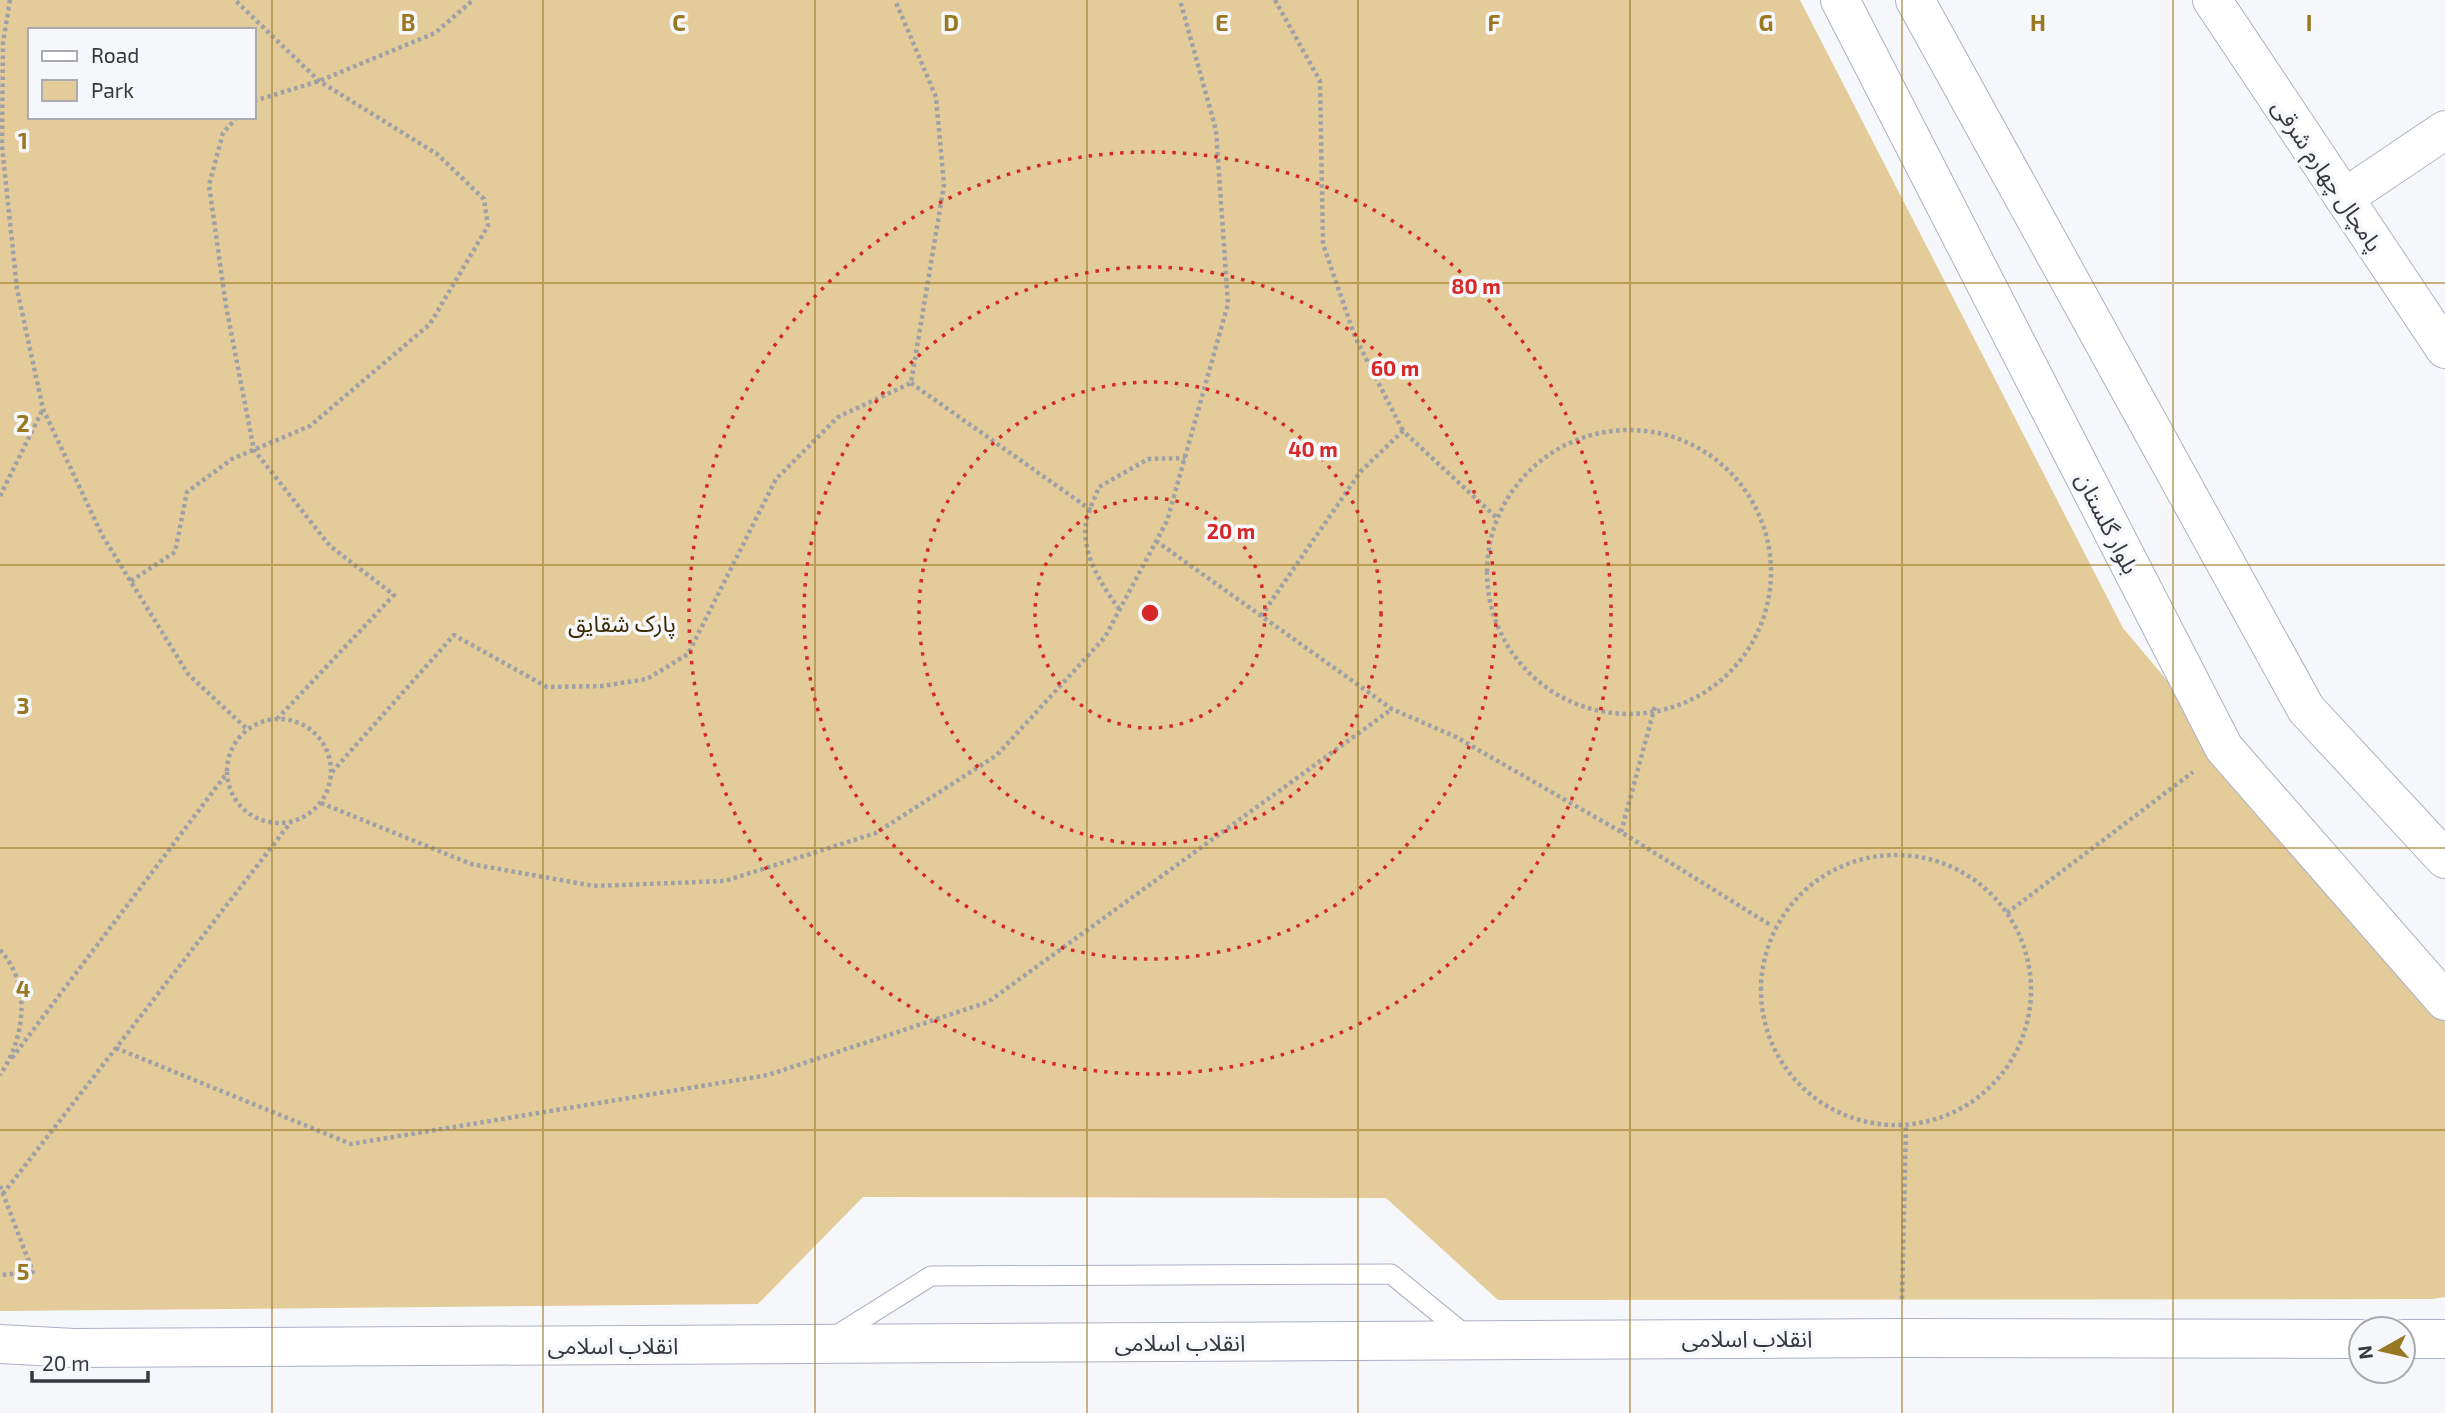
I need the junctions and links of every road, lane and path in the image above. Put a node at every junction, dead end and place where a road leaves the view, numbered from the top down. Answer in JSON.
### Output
{"nodes":[{"id":1,"x":10,"y":0,"type":"edge"},
{"id":2,"x":235,"y":0,"type":"edge"},
{"id":3,"x":473,"y":0,"type":"edge"},
{"id":4,"x":895,"y":0,"type":"edge"},
{"id":5,"x":1180,"y":0,"type":"edge"},
{"id":6,"x":1275,"y":0,"type":"edge"},
{"id":7,"x":1840,"y":0,"type":"edge"},
{"id":8,"x":1915,"y":0,"type":"edge"},
{"id":9,"x":2212,"y":0,"type":"edge"},
{"id":10,"x":319,"y":81,"type":"junction"},
{"id":11,"x":256,"y":100,"type":"edge"},
{"id":12,"x":235,"y":119,"type":"edge"},
{"id":13,"x":2445,"y":130,"type":"edge"},
{"id":14,"x":0,"y":195,"type":"edge"},
{"id":15,"x":2344,"y":198,"type":"junction"},
{"id":16,"x":8,"y":200,"type":"junction"},
{"id":17,"x":2445,"y":349,"type":"edge"},
{"id":18,"x":911,"y":383,"type":"junction"},
{"id":19,"x":43,"y":409,"type":"junction"},
{"id":20,"x":1403,"y":431,"type":"junction"},
{"id":21,"x":254,"y":450,"type":"junction"},
{"id":22,"x":1185,"y":458,"type":"junction"},
{"id":23,"x":0,"y":496,"type":"edge"},
{"id":24,"x":1091,"y":510,"type":"junction"},
{"id":25,"x":1498,"y":519,"type":"junction"},
{"id":26,"x":1156,"y":541,"type":"junction"},
{"id":27,"x":131,"y":581,"type":"junction"},
{"id":28,"x":1119,"y":609,"type":"junction"},
{"id":29,"x":1261,"y":616,"type":"junction"},
{"id":30,"x":1655,"y":706,"type":"junction"},
{"id":31,"x":1392,"y":709,"type":"junction"},
{"id":32,"x":278,"y":718,"type":"junction"},
{"id":33,"x":247,"y":729,"type":"junction"},
{"id":34,"x":2224,"y":748,"type":"junction"},
{"id":35,"x":332,"y":772,"type":"junction"},
{"id":36,"x":227,"y":773,"type":"junction"},
{"id":37,"x":321,"y":803,"type":"junction"},
{"id":38,"x":290,"y":822,"type":"junction"},
{"id":39,"x":1621,"y":832,"type":"junction"},
{"id":40,"x":2445,"y":859,"type":"edge"},
{"id":41,"x":2007,"y":914,"type":"junction"},
{"id":42,"x":1772,"y":926,"type":"junction"},
{"id":43,"x":0,"y":950,"type":"edge"},
{"id":44,"x":2445,"y":1001,"type":"edge"},
{"id":45,"x":116,"y":1048,"type":"junction"},
{"id":46,"x":12,"y":1058,"type":"junction"},
{"id":47,"x":0,"y":1075,"type":"edge"},
{"id":48,"x":1906,"y":1125,"type":"junction"},
{"id":49,"x":0,"y":1186,"type":"edge"},
{"id":50,"x":3,"y":1194,"type":"junction"},
{"id":51,"x":0,"y":1275,"type":"edge"},
{"id":52,"x":1902,"y":1338,"type":"junction"},
{"id":53,"x":2347,"y":1339,"type":"edge"},
{"id":54,"x":2417,"y":1339,"type":"edge"},
{"id":55,"x":2445,"y":1339,"type":"edge"},
{"id":56,"x":1472,"y":1340,"type":"junction"},
{"id":57,"x":0,"y":1344,"type":"edge"},
{"id":58,"x":823,"y":1344,"type":"junction"}],
"edges":[{"from":1,"to":16,"type":"path"},
{"from":2,"to":10,"type":"path"},
{"from":3,"to":10,"type":"path"},
{"from":4,"to":18,"type":"path"},
{"from":5,"to":22,"type":"path"},
{"from":6,"to":20,"type":"path"},
{"from":7,"to":34,"type":"street","name":"بلوار گلستان"},
{"from":8,"to":40,"type":"street"},
{"from":9,"to":15,"type":"street","name":"پامچال چهارم شرقی"},
{"from":10,"to":11,"type":"path"},
{"from":10,"to":21,"type":"path"},
{"from":12,"to":21,"type":"path"},
{"from":13,"to":15,"type":"street"},
{"from":14,"to":16,"type":"path"},
{"from":15,"to":17,"type":"street","name":"پامچال چهارم شرقی"},
{"from":16,"to":19,"type":"path"},
{"from":18,"to":24,"type":"path"},
{"from":18,"to":35,"type":"path"},
{"from":19,"to":23,"type":"path"},
{"from":19,"to":27,"type":"path"},
{"from":20,"to":25,"type":"path"},
{"from":20,"to":29,"type":"path"},
{"from":21,"to":27,"type":"path"},
{"from":21,"to":32,"type":"path"},
{"from":22,"to":24,"type":"path"},
{"from":22,"to":26,"type":"path"},
{"from":24,"to":28,"type":"path"},
{"from":25,"to":30,"type":"path"},
{"from":25,"to":30,"type":"path"},
{"from":26,"to":28,"type":"path"},
{"from":26,"to":29,"type":"path"},
{"from":27,"to":33,"type":"path"},
{"from":28,"to":37,"type":"path"},
{"from":29,"to":31,"type":"path"},
{"from":30,"to":39,"type":"path"},
{"from":31,"to":39,"type":"path"},
{"from":31,"to":45,"type":"path"},
{"from":32,"to":33,"type":"path"},
{"from":32,"to":35,"type":"path"},
{"from":33,"to":36,"type":"path"},
{"from":34,"to":41,"type":"path"},
{"from":34,"to":44,"type":"street","name":"بلوار گلستان"},
{"from":35,"to":37,"type":"path"},
{"from":36,"to":38,"type":"path"},
{"from":36,"to":46,"type":"path"},
{"from":37,"to":38,"type":"path"},
{"from":38,"to":45,"type":"path"},
{"from":39,"to":42,"type":"path"},
{"from":41,"to":42,"type":"path"},
{"from":41,"to":48,"type":"path"},
{"from":42,"to":48,"type":"path"},
{"from":43,"to":46,"type":"path"},
{"from":45,"to":50,"type":"path"},
{"from":46,"to":47,"type":"path"},
{"from":48,"to":52,"type":"path"},
{"from":49,"to":50,"type":"path"},
{"from":50,"to":51,"type":"path"},
{"from":52,"to":53,"type":"street","name":"انقلاب اسلامی"},
{"from":52,"to":56,"type":"street","name":"انقلاب اسلامی"},
{"from":54,"to":55,"type":"street"},
{"from":56,"to":58,"type":"street","name":"انقلاب اسلامی"},
{"from":56,"to":58,"type":"lane"},
{"from":57,"to":58,"type":"street","name":"انقلاب اسلامی"}]}
